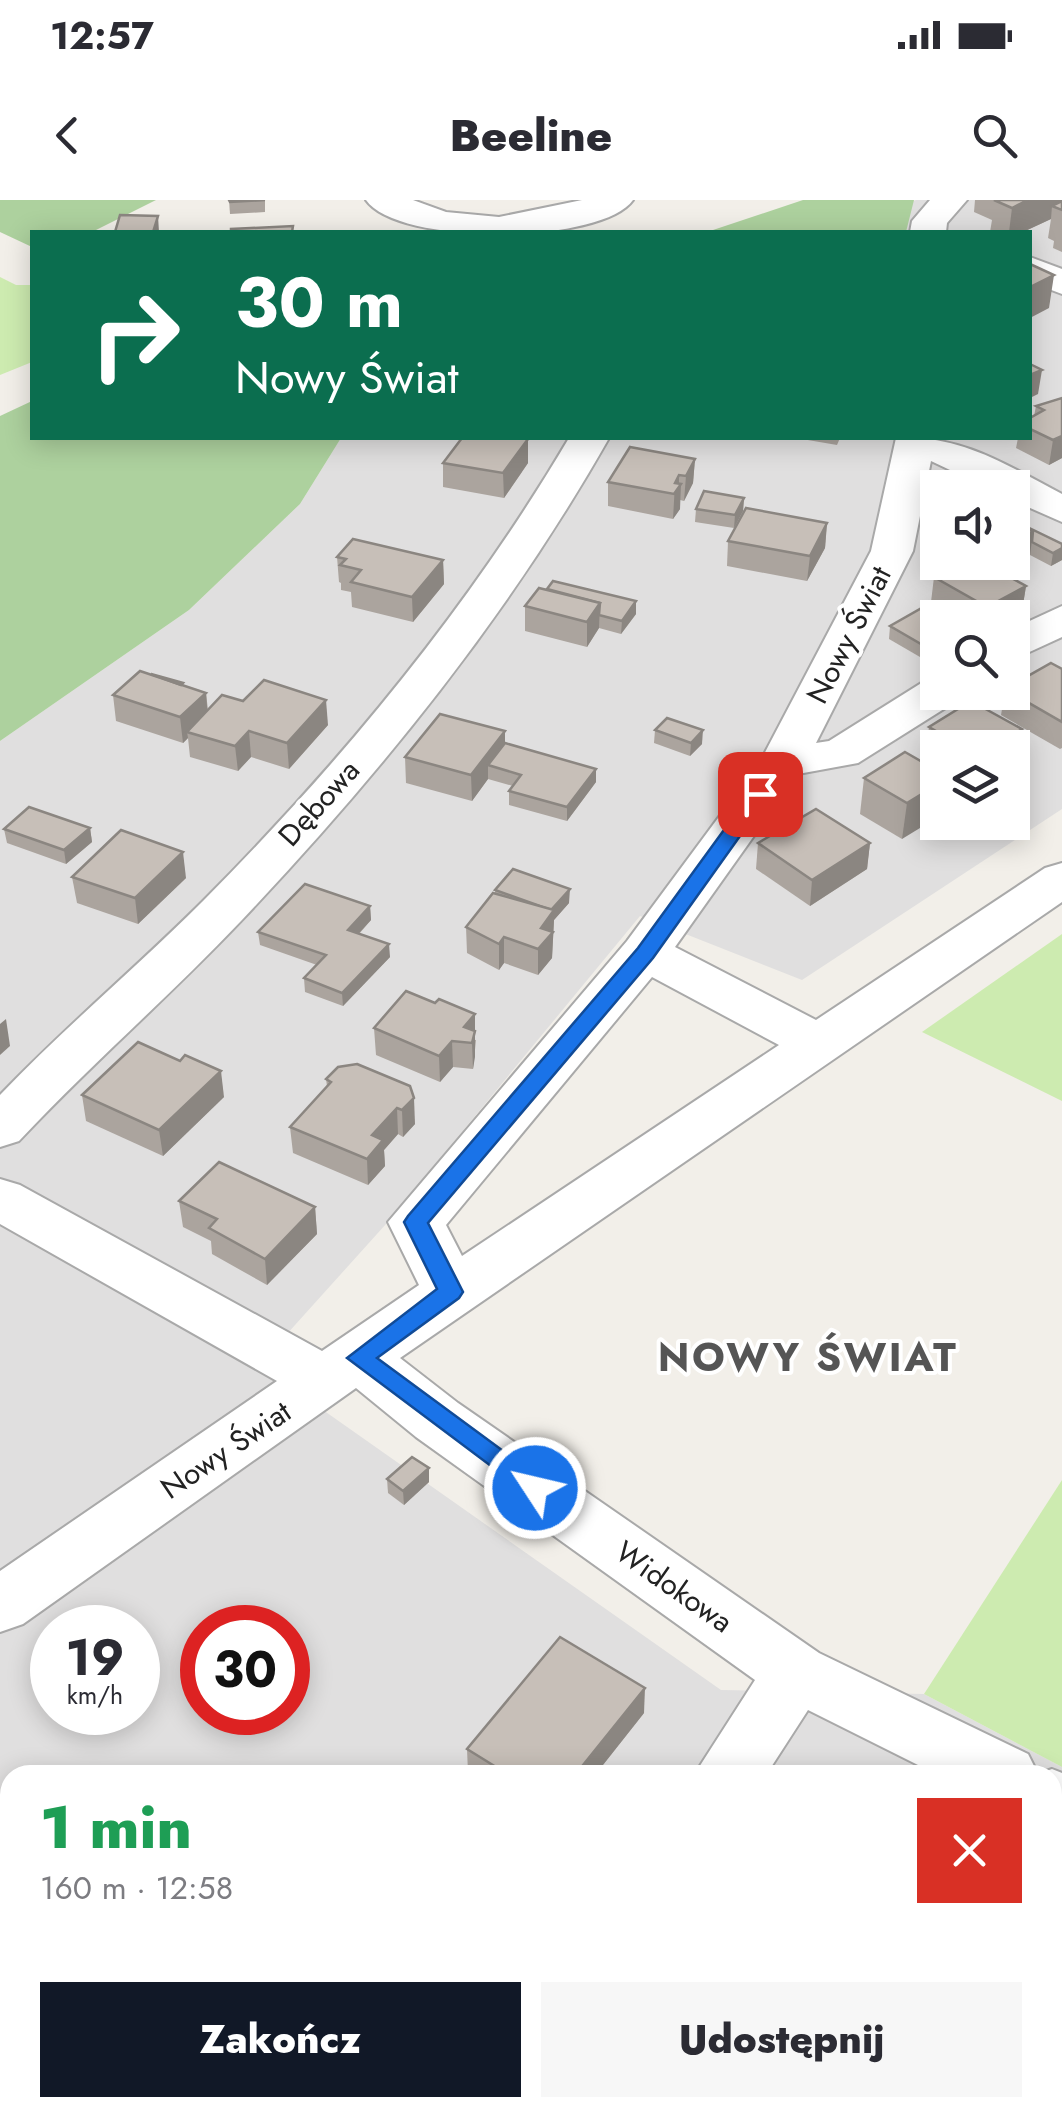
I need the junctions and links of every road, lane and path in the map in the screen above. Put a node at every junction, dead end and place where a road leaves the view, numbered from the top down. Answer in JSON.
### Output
{"nodes":[{"id":1,"x":384,"y":200,"type":"edge"},
{"id":2,"x":615,"y":200,"type":"edge"},
{"id":3,"x":948,"y":200,"type":"edge"},
{"id":4,"x":929,"y":230,"type":"edge"},
{"id":5,"x":1032,"y":269,"type":"edge"},
{"id":6,"x":1062,"y":283,"type":"edge"},
{"id":7,"x":588,"y":440,"type":"edge"},
{"id":8,"x":916,"y":442,"type":"edge"},
{"id":9,"x":1062,"y":510,"type":"edge"},
{"id":10,"x":1062,"y":619,"type":"edge"},
{"id":11,"x":1030,"y":637,"type":"edge"},
{"id":12,"x":920,"y":704,"type":"edge"},
{"id":13,"x":783,"y":762,"type":"junction"},
{"id":14,"x":1062,"y":879,"type":"edge"},
{"id":15,"x":645,"y":953,"type":"junction"},
{"id":16,"x":814,"y":1045,"type":"junction"},
{"id":17,"x":0,"y":1128,"type":"edge"},
{"id":18,"x":0,"y":1199,"type":"edge"},
{"id":19,"x":451,"y":1292,"type":"junction"},
{"id":20,"x":342,"y":1371,"type":"junction"},
{"id":21,"x":0,"y":1605,"type":"edge"},
{"id":22,"x":796,"y":1673,"type":"junction"},
{"id":23,"x":735,"y":1765,"type":"edge"},
{"id":24,"x":984,"y":1765,"type":"edge"}],
"edges":[{"from":1,"to":2,"type":"street"},
{"from":3,"to":4,"type":"street"},
{"from":5,"to":6,"type":"street"},
{"from":7,"to":17,"type":"street","name":"Dębowa"},
{"from":8,"to":9,"type":"street"},
{"from":8,"to":13,"type":"street","name":"Nowy Świat"},
{"from":10,"to":11,"type":"street"},
{"from":12,"to":13,"type":"street"},
{"from":13,"to":15,"type":"street","name":"Nowy Świat"},
{"from":14,"to":16,"type":"street","name":"Nowy Świat"},
{"from":15,"to":16,"type":"street"},
{"from":15,"to":19,"type":"street","name":"Nowy Świat"},
{"from":16,"to":19,"type":"street","name":"Nowy Świat"},
{"from":18,"to":20,"type":"street"},
{"from":19,"to":20,"type":"street","name":"Nowy Świat"},
{"from":20,"to":21,"type":"street","name":"Nowy Świat"},
{"from":20,"to":22,"type":"street","name":"Widokowa"},
{"from":22,"to":23,"type":"street"},
{"from":22,"to":24,"type":"street","name":"Widokowa"}]}
